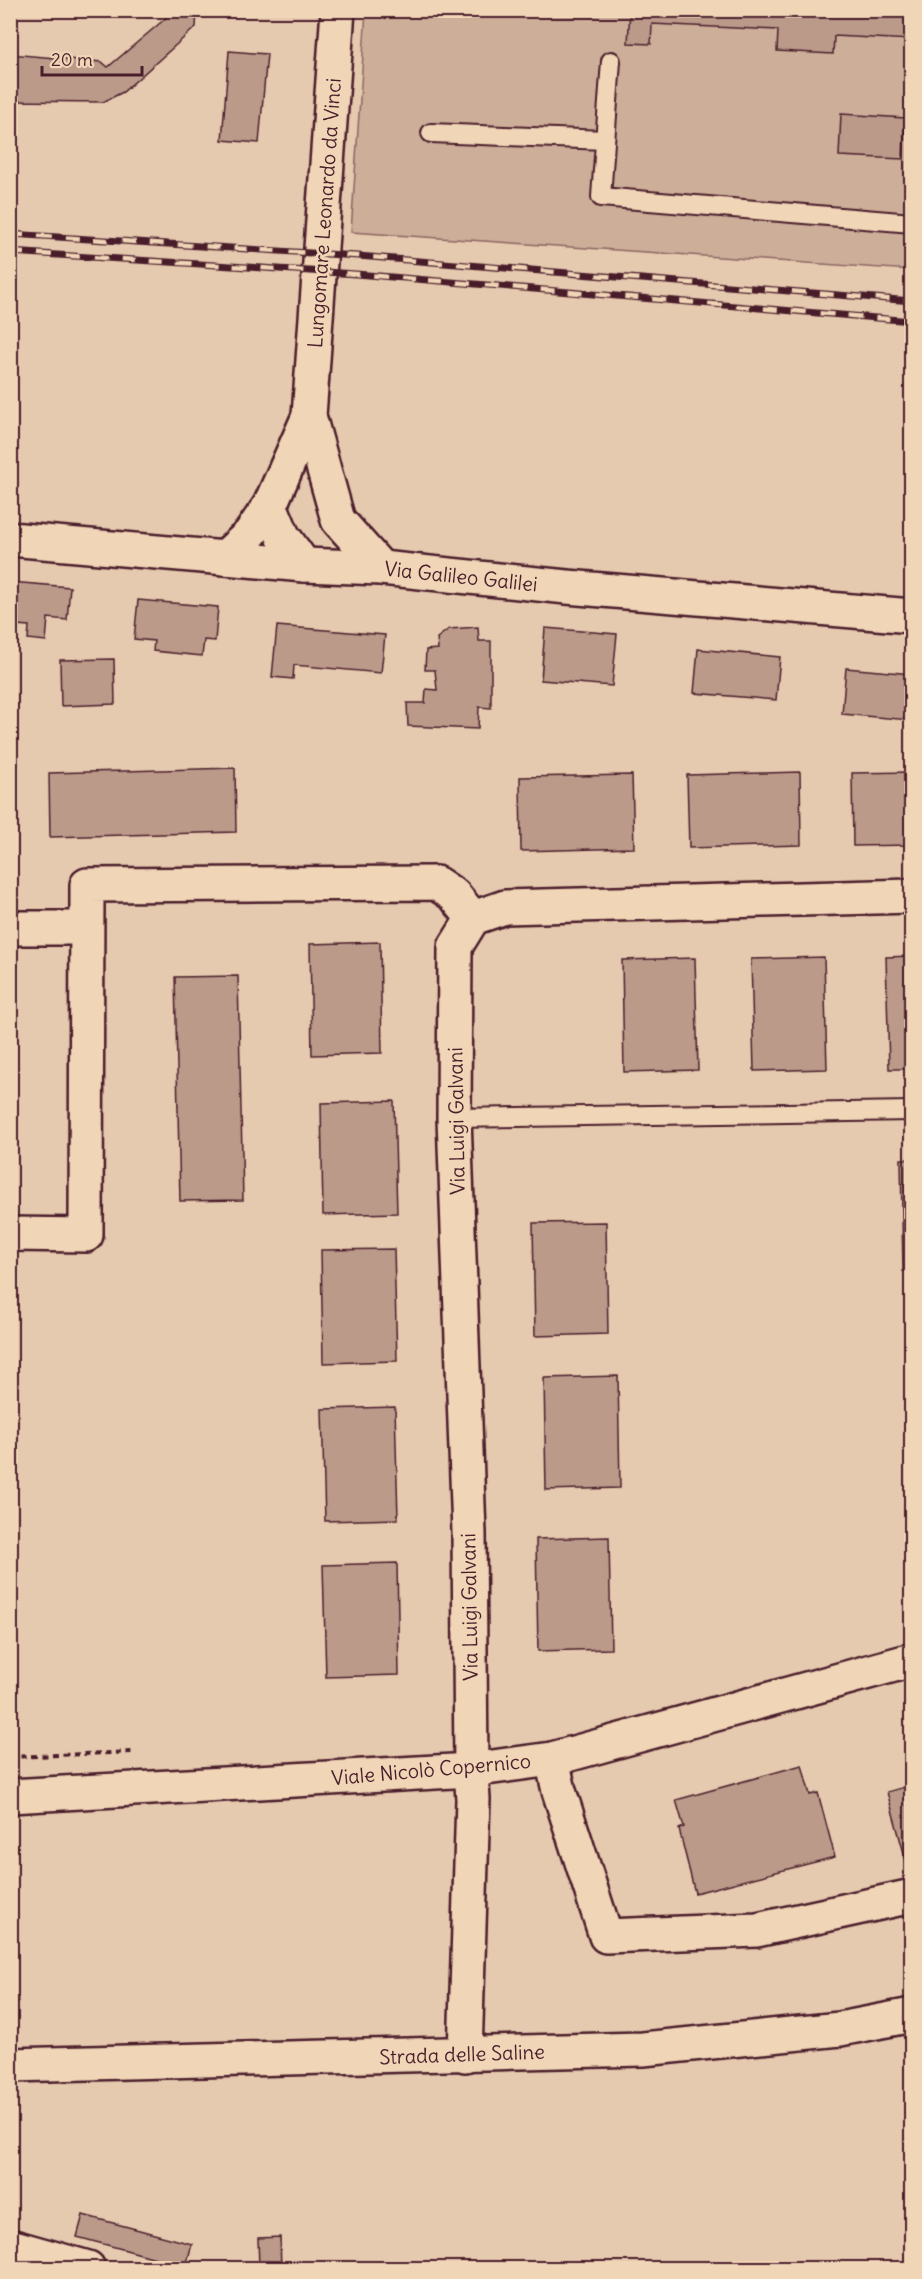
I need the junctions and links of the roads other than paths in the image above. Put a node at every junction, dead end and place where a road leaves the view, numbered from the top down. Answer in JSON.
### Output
{"nodes":[{"id":1,"x":338,"y":10,"type":"edge"},
{"id":2,"x":611,"y":62,"type":"dead end"},
{"id":3,"x":431,"y":133,"type":"dead end"},
{"id":4,"x":605,"y":141,"type":"junction"},
{"id":5,"x":912,"y":223,"type":"edge"},
{"id":6,"x":309,"y":416,"type":"junction"},
{"id":7,"x":270,"y":505,"type":"junction"},
{"id":8,"x":333,"y":507,"type":"junction"},
{"id":9,"x":10,"y":539,"type":"edge"},
{"id":10,"x":224,"y":558,"type":"junction"},
{"id":11,"x":304,"y":565,"type":"junction"},
{"id":12,"x":381,"y":568,"type":"junction"},
{"id":13,"x":912,"y":616,"type":"edge"},
{"id":14,"x":912,"y":896,"type":"edge"},
{"id":15,"x":473,"y":918,"type":"junction"},
{"id":16,"x":10,"y":928,"type":"edge"},
{"id":17,"x":86,"y":928,"type":"junction"},
{"id":18,"x":912,"y":1111,"type":"edge"},
{"id":19,"x":454,"y":1118,"type":"junction"},
{"id":20,"x":10,"y":1234,"type":"edge"},
{"id":21,"x":912,"y":1660,"type":"edge"},
{"id":22,"x":552,"y":1759,"type":"junction"},
{"id":23,"x":471,"y":1770,"type":"junction"},
{"id":24,"x":10,"y":1796,"type":"edge"},
{"id":25,"x":912,"y":1896,"type":"edge"},
{"id":26,"x":912,"y":2015,"type":"edge"},
{"id":27,"x":465,"y":2055,"type":"junction"},
{"id":28,"x":10,"y":2065,"type":"edge"},
{"id":29,"x":10,"y":2246,"type":"edge"},
{"id":30,"x":88,"y":2268,"type":"edge"}],
"edges":[{"from":1,"to":6,"type":"street","name":"Lungomare Leonardo da Vinci"},
{"from":2,"to":4,"type":"lane"},
{"from":3,"to":4,"type":"lane"},
{"from":4,"to":5,"type":"lane"},
{"from":6,"to":7,"type":"street","name":"Lungomare Leonardo da Vinci"},
{"from":6,"to":8,"type":"street","name":"Lungomare Leonardo da Vinci"},
{"from":7,"to":10,"type":"street","name":"Lungomare Leonardo da Vinci"},
{"from":7,"to":11,"type":"street"},
{"from":8,"to":11,"type":"street"},
{"from":8,"to":12,"type":"street","name":"Lungomare Leonardo da Vinci"},
{"from":9,"to":10,"type":"street","name":"Via Galileo Galilei"},
{"from":10,"to":11,"type":"street","name":"Via Galileo Galilei"},
{"from":11,"to":12,"type":"street","name":"Via Galileo Galilei"},
{"from":12,"to":13,"type":"street","name":"Via Galileo Galilei"},
{"from":14,"to":15,"type":"street"},
{"from":15,"to":17,"type":"street"},
{"from":15,"to":19,"type":"street","name":"Via Luigi Galvani"},
{"from":16,"to":17,"type":"street"},
{"from":17,"to":20,"type":"street"},
{"from":18,"to":19,"type":"lane"},
{"from":19,"to":23,"type":"street","name":"Via Luigi Galvani"},
{"from":21,"to":22,"type":"street","name":"Viale Nicolò Copernico"},
{"from":22,"to":23,"type":"street","name":"Viale Nicolò Copernico"},
{"from":22,"to":25,"type":"street"},
{"from":23,"to":24,"type":"street","name":"Viale Nicolò Copernico"},
{"from":23,"to":27,"type":"street","name":"Via Luigi Galvani"},
{"from":26,"to":27,"type":"street","name":"Strada delle Saline"},
{"from":27,"to":28,"type":"street","name":"Strada delle Saline"},
{"from":29,"to":30,"type":"street"}]}
